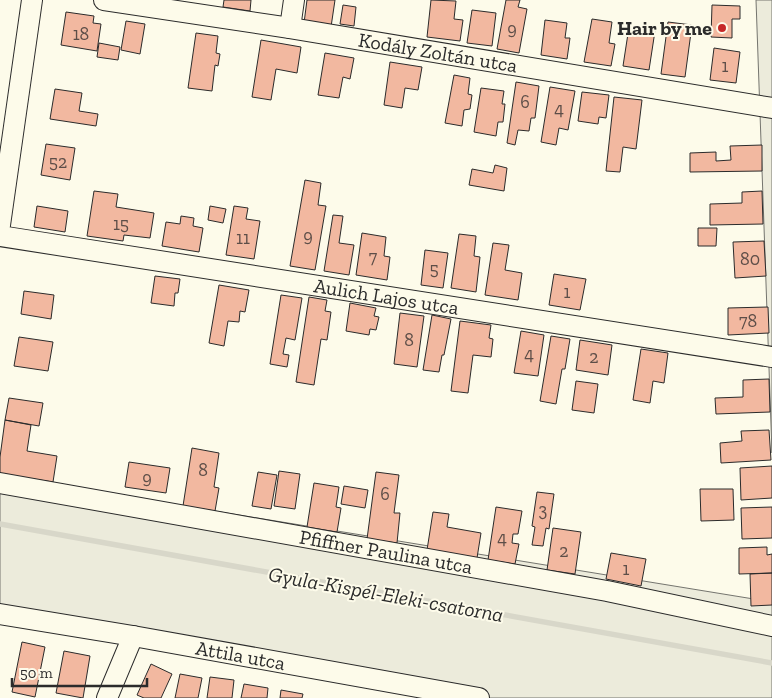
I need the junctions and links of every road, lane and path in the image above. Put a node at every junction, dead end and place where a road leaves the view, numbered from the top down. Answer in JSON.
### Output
{"nodes":[{"id":1,"x":32,"y":0,"type":"edge"},
{"id":2,"x":104,"y":0,"type":"edge"},
{"id":3,"x":294,"y":0,"type":"edge"},
{"id":4,"x":290,"y":28,"type":"junction"},
{"id":5,"x":772,"y":108,"type":"edge"},
{"id":6,"x":0,"y":225,"type":"edge"},
{"id":7,"x":0,"y":236,"type":"edge"},
{"id":8,"x":772,"y":357,"type":"edge"},
{"id":9,"x":0,"y":483,"type":"edge"},
{"id":10,"x":0,"y":614,"type":"edge"},
{"id":11,"x":772,"y":626,"type":"edge"},
{"id":12,"x":133,"y":636,"type":"junction"},
{"id":13,"x":107,"y":698,"type":"edge"},
{"id":14,"x":479,"y":698,"type":"edge"}],
"edges":[{"from":1,"to":6,"type":"street"},
{"from":2,"to":4,"type":"street","name":"Kodály Zoltán utca"},
{"from":3,"to":4,"type":"street"},
{"from":4,"to":5,"type":"street","name":"Kodály Zoltán utca"},
{"from":7,"to":8,"type":"street","name":"Aulich Lajos utca"},
{"from":9,"to":11,"type":"street","name":"Pfiffner Paulina utca"},
{"from":10,"to":12,"type":"street","name":"Attila utca"},
{"from":12,"to":13,"type":"street"},
{"from":12,"to":14,"type":"street","name":"Attila utca"}]}
